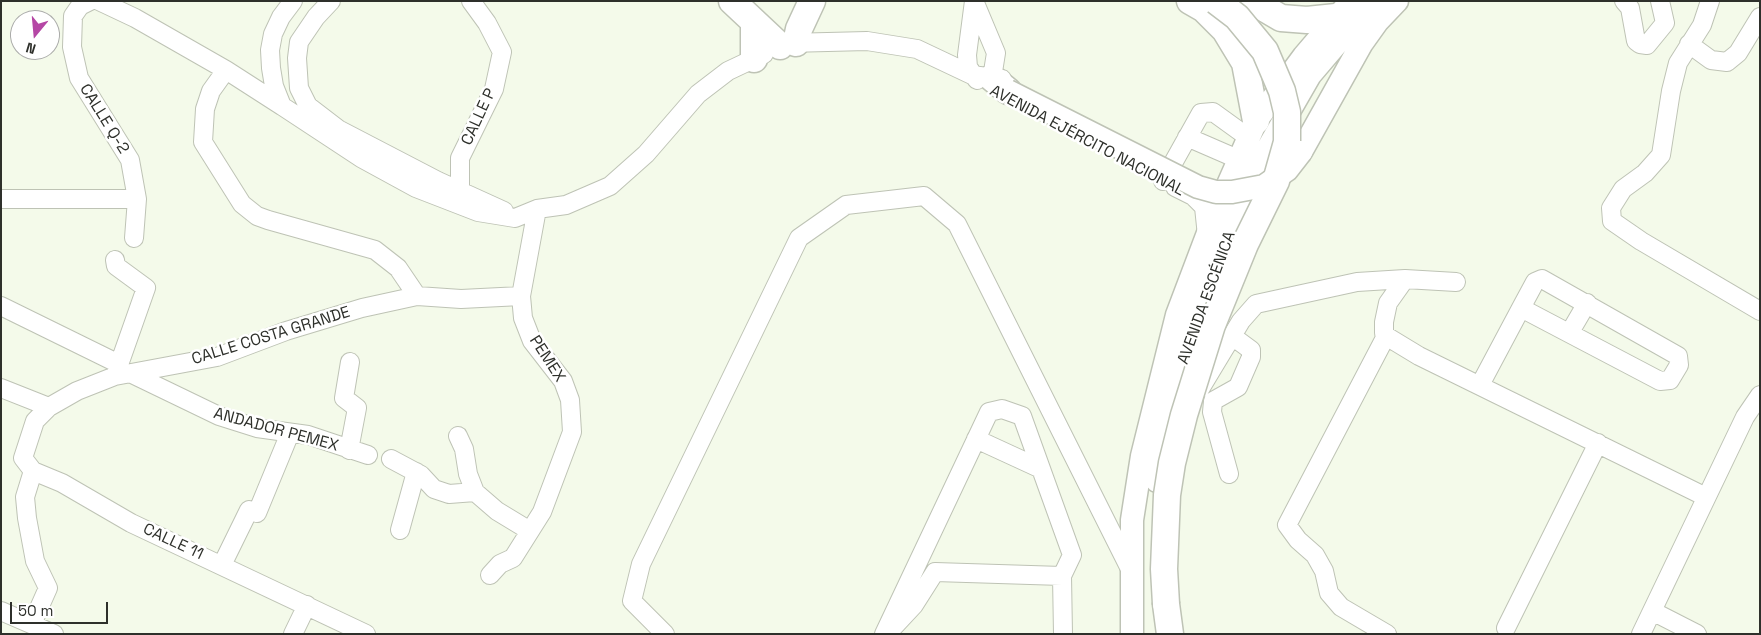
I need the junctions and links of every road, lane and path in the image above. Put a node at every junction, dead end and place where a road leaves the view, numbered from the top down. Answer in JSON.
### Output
{"nodes":[{"id":1,"x":90,"y":1,"type":"edge"},
{"id":2,"x":99,"y":1,"type":"edge"},
{"id":3,"x":292,"y":1,"type":"edge"},
{"id":4,"x":331,"y":1,"type":"edge"},
{"id":5,"x":471,"y":1,"type":"edge"},
{"id":6,"x":732,"y":1,"type":"edge"},
{"id":7,"x":795,"y":1,"type":"edge"},
{"id":8,"x":812,"y":1,"type":"edge"},
{"id":9,"x":974,"y":1,"type":"edge"},
{"id":10,"x":1190,"y":1,"type":"edge"},
{"id":11,"x":1216,"y":1,"type":"edge"},
{"id":12,"x":1252,"y":1,"type":"edge"},
{"id":13,"x":1397,"y":1,"type":"edge"},
{"id":14,"x":1624,"y":1,"type":"edge"},
{"id":15,"x":1660,"y":1,"type":"edge"},
{"id":16,"x":1710,"y":1,"type":"edge"},
{"id":17,"x":1343,"y":9,"type":"edge"},
{"id":18,"x":1375,"y":12,"type":"edge"},
{"id":19,"x":1760,"y":17,"type":"edge"},
{"id":20,"x":754,"y":22,"type":"junction"},
{"id":21,"x":790,"y":37,"type":"junction"},
{"id":22,"x":1689,"y":44,"type":"junction"},
{"id":23,"x":754,"y":59,"type":"junction"},
{"id":24,"x":226,"y":70,"type":"junction"},
{"id":25,"x":992,"y":74,"type":"junction"},
{"id":26,"x":282,"y":106,"type":"junction"},
{"id":27,"x":1253,"y":130,"type":"junction"},
{"id":28,"x":1187,"y":137,"type":"junction"},
{"id":29,"x":1236,"y":169,"type":"junction"},
{"id":30,"x":1167,"y":174,"type":"junction"},
{"id":31,"x":460,"y":190,"type":"junction"},
{"id":32,"x":440,"y":198,"type":"junction"},
{"id":33,"x":1,"y":199,"type":"edge"},
{"id":34,"x":137,"y":199,"type":"junction"},
{"id":35,"x":537,"y":209,"type":"junction"},
{"id":36,"x":515,"y":218,"type":"junction"},
{"id":37,"x":1207,"y":236,"type":"junction"},
{"id":38,"x":134,"y":238,"type":"dead end"},
{"id":39,"x":115,"y":260,"type":"dead end"},
{"id":40,"x":1404,"y":279,"type":"junction"},
{"id":41,"x":1456,"y":282,"type":"dead end"},
{"id":42,"x":417,"y":296,"type":"junction"},
{"id":43,"x":520,"y":296,"type":"junction"},
{"id":44,"x":1587,"y":303,"type":"junction"},
{"id":45,"x":1,"y":306,"type":"edge"},
{"id":46,"x":1521,"y":308,"type":"junction"},
{"id":47,"x":1760,"y":311,"type":"edge"},
{"id":48,"x":1570,"y":332,"type":"junction"},
{"id":49,"x":1232,"y":336,"type":"junction"},
{"id":50,"x":1386,"y":336,"type":"junction"},
{"id":51,"x":350,"y":362,"type":"dead end"},
{"id":52,"x":122,"y":371,"type":"junction"},
{"id":53,"x":1480,"y":386,"type":"junction"},
{"id":54,"x":1,"y":388,"type":"edge"},
{"id":55,"x":1760,"y":395,"type":"edge"},
{"id":56,"x":49,"y":407,"type":"junction"},
{"id":57,"x":290,"y":433,"type":"junction"},
{"id":58,"x":458,"y":436,"type":"dead end"},
{"id":59,"x":976,"y":439,"type":"junction"},
{"id":60,"x":1598,"y":444,"type":"junction"},
{"id":61,"x":349,"y":450,"type":"junction"},
{"id":62,"x":368,"y":455,"type":"dead end"},
{"id":63,"x":391,"y":459,"type":"dead end"},
{"id":64,"x":1159,"y":466,"type":"junction"},
{"id":65,"x":1039,"y":468,"type":"junction"},
{"id":66,"x":32,"y":471,"type":"junction"},
{"id":67,"x":416,"y":472,"type":"junction"},
{"id":68,"x":1228,"y":474,"type":"dead end"},
{"id":69,"x":475,"y":492,"type":"junction"},
{"id":70,"x":1706,"y":498,"type":"junction"},
{"id":71,"x":400,"y":530,"type":"dead end"},
{"id":72,"x":530,"y":531,"type":"junction"},
{"id":73,"x":222,"y":565,"type":"junction"},
{"id":74,"x":1130,"y":568,"type":"junction"},
{"id":75,"x":490,"y":575,"type":"dead end"},
{"id":76,"x":1062,"y":576,"type":"junction"},
{"id":77,"x":307,"y":605,"type":"junction"},
{"id":78,"x":1,"y":611,"type":"edge"},
{"id":79,"x":1652,"y":611,"type":"junction"},
{"id":80,"x":28,"y":627,"type":"edge"},
{"id":81,"x":1506,"y":628,"type":"dead end"},
{"id":82,"x":54,"y":634,"type":"edge"},
{"id":83,"x":293,"y":634,"type":"edge"},
{"id":84,"x":366,"y":634,"type":"edge"},
{"id":85,"x":665,"y":634,"type":"edge"},
{"id":86,"x":886,"y":634,"type":"edge"},
{"id":87,"x":1063,"y":634,"type":"edge"},
{"id":88,"x":1132,"y":634,"type":"edge"},
{"id":89,"x":1157,"y":634,"type":"edge"},
{"id":90,"x":1170,"y":634,"type":"edge"},
{"id":91,"x":1388,"y":634,"type":"edge"},
{"id":92,"x":1641,"y":634,"type":"edge"},
{"id":93,"x":1697,"y":634,"type":"edge"}],
"edges":[{"from":1,"to":34,"type":"street","name":"CALLE Q-2"},
{"from":2,"to":24,"type":"street"},
{"from":3,"to":26,"type":"street"},
{"from":4,"to":31,"type":"street"},
{"from":5,"to":31,"type":"street","name":"CALLE P"},
{"from":6,"to":20,"type":"highway"},
{"from":7,"to":21,"type":"highway"},
{"from":8,"to":21,"type":"highway"},
{"from":9,"to":25,"type":"street"},
{"from":9,"to":25,"type":"street"},
{"from":10,"to":27,"type":"highway"},
{"from":11,"to":90,"type":"highway","bridge":true},
{"from":12,"to":17,"type":"highway"},
{"from":13,"to":18,"type":"main road"},
{"from":14,"to":15,"type":"street"},
{"from":16,"to":22,"type":"street"},
{"from":17,"to":27,"type":"main road"},
{"from":18,"to":25,"type":"main road","bridge":true},
{"from":18,"to":64,"type":"main road","name":"AVENIDA ESCÉNICA"},
{"from":19,"to":22,"type":"street"},
{"from":20,"to":21,"type":"highway"},
{"from":20,"to":23,"type":"highway"},
{"from":21,"to":23,"type":"street","name":"AVENIDA EJÉRCITO NACIONAL"},
{"from":21,"to":25,"type":"street","name":"AVENIDA EJÉRCITO NACIONAL"},
{"from":22,"to":47,"type":"street"},
{"from":23,"to":35,"type":"street","name":"AVENIDA EJÉRCITO NACIONAL"},
{"from":24,"to":26,"type":"street"},
{"from":24,"to":42,"type":"street"},
{"from":25,"to":30,"type":"street","name":"AVENIDA EJÉRCITO NACIONAL"},
{"from":26,"to":32,"type":"street"},
{"from":27,"to":28,"type":"street"},
{"from":27,"to":29,"type":"main road"},
{"from":28,"to":29,"type":"street"},
{"from":28,"to":30,"type":"street"},
{"from":29,"to":30,"type":"street","name":"AVENIDA EJÉRCITO NACIONAL"},
{"from":29,"to":37,"type":"main road"},
{"from":30,"to":37,"type":"street","name":"AVENIDA EJÉRCITO NACIONAL"},
{"from":31,"to":32,"type":"street"},
{"from":31,"to":36,"type":"street"},
{"from":32,"to":36,"type":"street"},
{"from":33,"to":34,"type":"street"},
{"from":34,"to":38,"type":"street"},
{"from":35,"to":36,"type":"street","name":"AVENIDA EJÉRCITO NACIONAL"},
{"from":35,"to":43,"type":"street","name":"PEMEX"},
{"from":37,"to":74,"type":"main road"},
{"from":39,"to":52,"type":"street"},
{"from":40,"to":41,"type":"street"},
{"from":40,"to":49,"type":"street"},
{"from":40,"to":50,"type":"street"},
{"from":42,"to":43,"type":"street","name":"CALLE COSTA GRANDE"},
{"from":42,"to":52,"type":"street","name":"CALLE COSTA GRANDE"},
{"from":43,"to":72,"type":"street","name":"PEMEX"},
{"from":44,"to":46,"type":"street"},
{"from":44,"to":48,"type":"street"},
{"from":44,"to":48,"type":"street"},
{"from":45,"to":52,"type":"street","name":"ANDADOR PEMEX"},
{"from":46,"to":48,"type":"street"},
{"from":46,"to":53,"type":"street"},
{"from":49,"to":64,"type":"street"},
{"from":49,"to":68,"type":"street"},
{"from":50,"to":53,"type":"street"},
{"from":50,"to":91,"type":"street"},
{"from":51,"to":61,"type":"street"},
{"from":52,"to":56,"type":"street","name":"CALLE COSTA GRANDE"},
{"from":52,"to":57,"type":"street","name":"ANDADOR PEMEX"},
{"from":53,"to":60,"type":"street"},
{"from":54,"to":56,"type":"street"},
{"from":55,"to":70,"type":"street"},
{"from":56,"to":66,"type":"street","name":"CALLE COSTA GRANDE"},
{"from":57,"to":61,"type":"street","name":"ANDADOR PEMEX"},
{"from":57,"to":73,"type":"street"},
{"from":58,"to":69,"type":"street"},
{"from":59,"to":65,"type":"street"},
{"from":59,"to":65,"type":"street"},
{"from":59,"to":86,"type":"street"},
{"from":60,"to":70,"type":"street"},
{"from":60,"to":81,"type":"street"},
{"from":61,"to":62,"type":"street","name":"ANDADOR PEMEX"},
{"from":63,"to":67,"type":"street"},
{"from":64,"to":89,"type":"main road","name":"AVENIDA ESCÉNICA"},
{"from":65,"to":76,"type":"street"},
{"from":66,"to":73,"type":"street","name":"CALLE 11"},
{"from":66,"to":80,"type":"street"},
{"from":67,"to":69,"type":"street"},
{"from":67,"to":71,"type":"street"},
{"from":69,"to":72,"type":"street"},
{"from":70,"to":79,"type":"street"},
{"from":72,"to":75,"type":"street","name":"PEMEX"},
{"from":73,"to":77,"type":"street","name":"CALLE 11"},
{"from":74,"to":85,"type":"street"},
{"from":74,"to":88,"type":"main road"},
{"from":76,"to":86,"type":"street"},
{"from":76,"to":87,"type":"street"},
{"from":77,"to":83,"type":"street"},
{"from":77,"to":84,"type":"street","name":"CALLE 11"},
{"from":78,"to":80,"type":"street"},
{"from":79,"to":92,"type":"street"},
{"from":79,"to":93,"type":"street"},
{"from":80,"to":82,"type":"street"}]}
